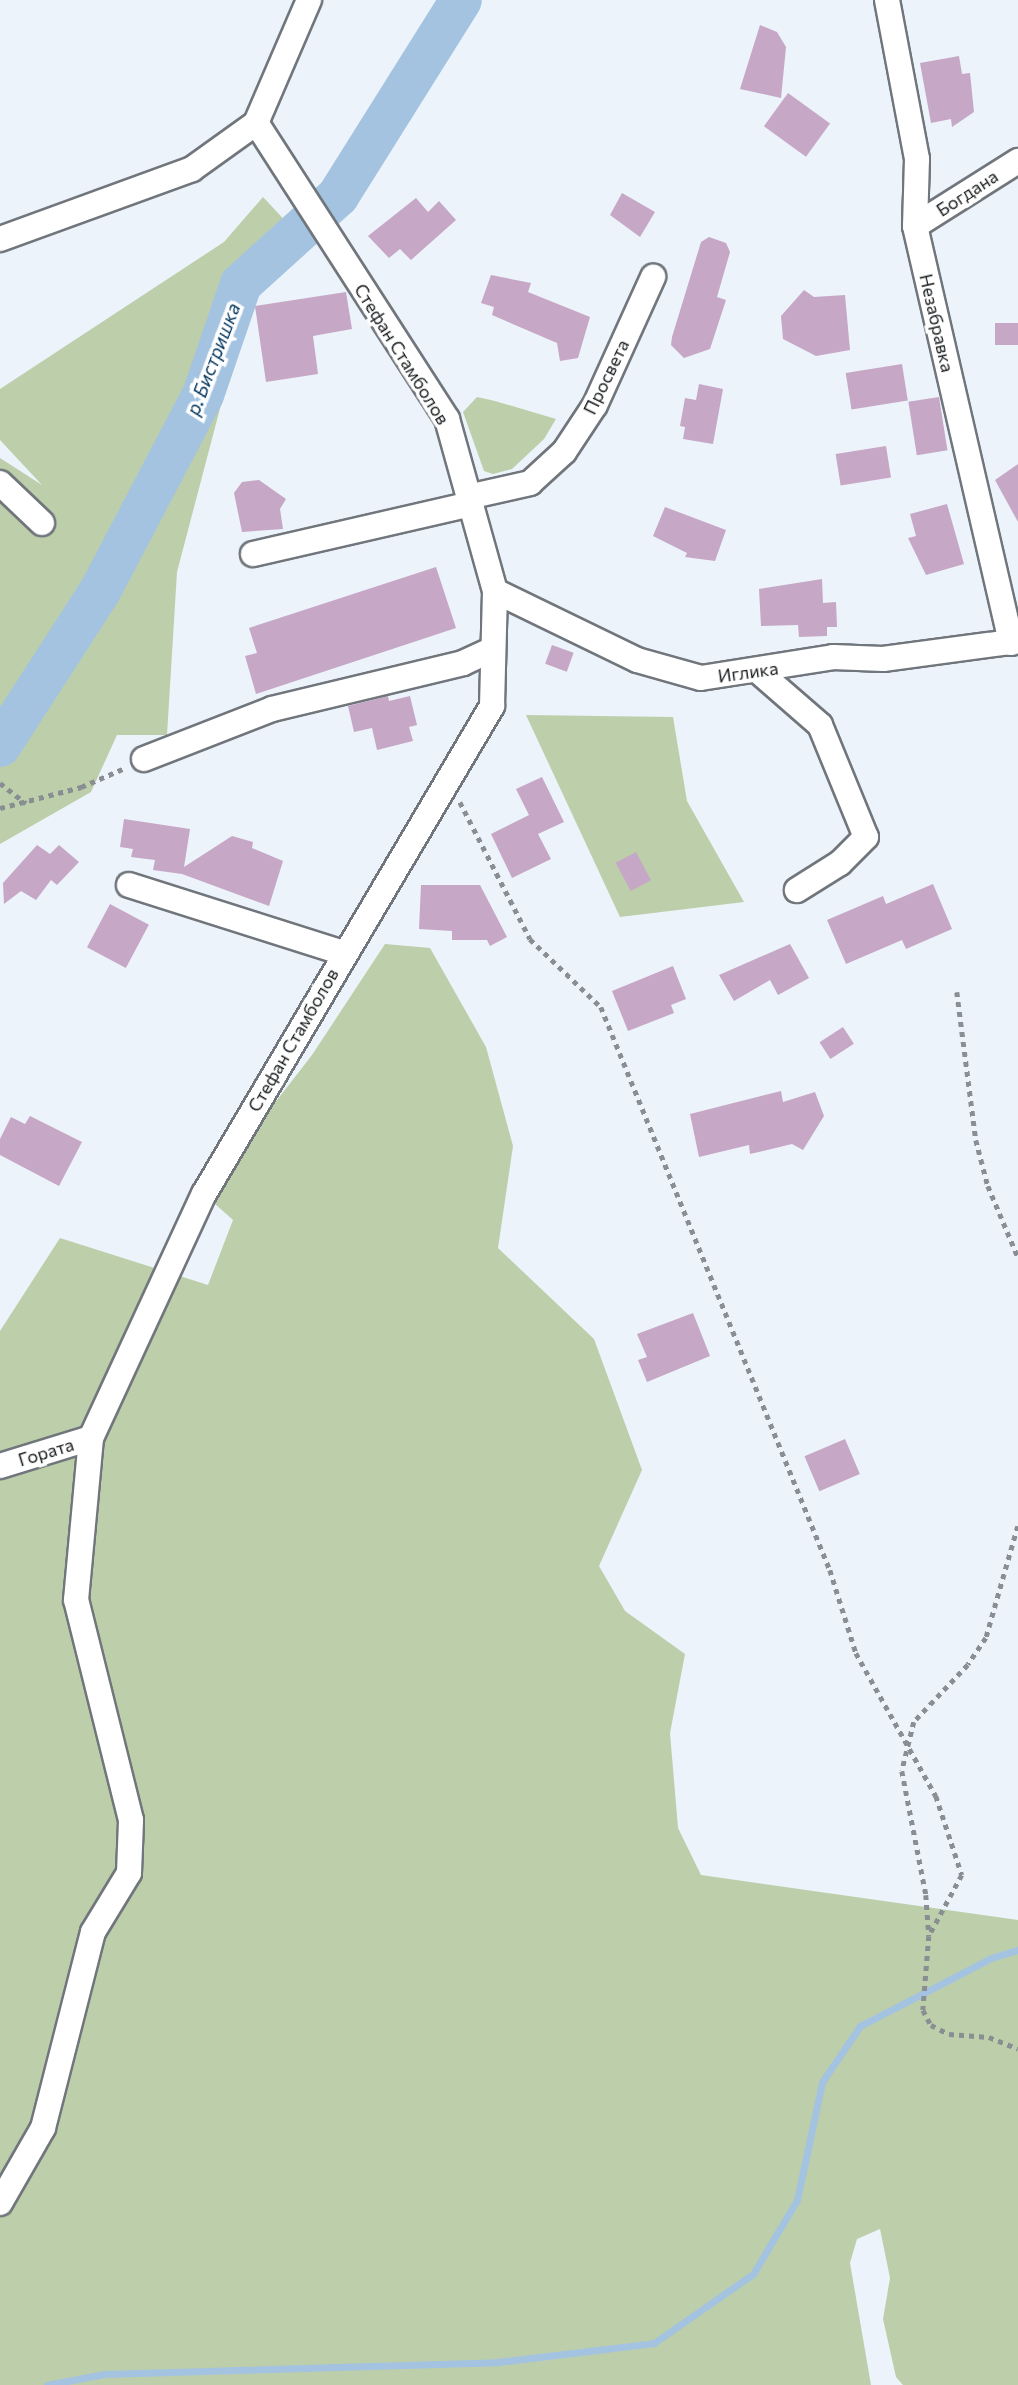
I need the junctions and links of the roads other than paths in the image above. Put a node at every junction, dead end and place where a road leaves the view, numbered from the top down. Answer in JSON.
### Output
{"nodes":[{"id":1,"x":309,"y":0,"type":"edge"},
{"id":2,"x":887,"y":0,"type":"edge"},
{"id":3,"x":256,"y":123,"type":"junction"},
{"id":4,"x":1018,"y":161,"type":"edge"},
{"id":5,"x":915,"y":226,"type":"junction"},
{"id":6,"x":0,"y":239,"type":"edge"},
{"id":7,"x":653,"y":277,"type":"dead end"},
{"id":8,"x":0,"y":483,"type":"edge"},
{"id":9,"x":470,"y":501,"type":"junction"},
{"id":10,"x":42,"y":523,"type":"dead end"},
{"id":11,"x":253,"y":554,"type":"dead end"},
{"id":12,"x":495,"y":591,"type":"junction"},
{"id":13,"x":1014,"y":642,"type":"edge"},
{"id":14,"x":493,"y":649,"type":"junction"},
{"id":15,"x":759,"y":672,"type":"junction"},
{"id":16,"x":144,"y":759,"type":"road end"},
{"id":17,"x":129,"y":885,"type":"dead end"},
{"id":18,"x":797,"y":890,"type":"dead end"},
{"id":19,"x":344,"y":953,"type":"junction"},
{"id":20,"x":91,"y":1438,"type":"junction"},
{"id":21,"x":0,"y":1466,"type":"edge"},
{"id":22,"x":0,"y":2203,"type":"edge"}],
"edges":[{"from":1,"to":3,"type":"street"},
{"from":2,"to":5,"type":"street","name":"Незабравка"},
{"from":3,"to":6,"type":"street"},
{"from":3,"to":9,"type":"street","name":"Стефан Стамболов"},
{"from":4,"to":5,"type":"street","name":"Богдана"},
{"from":5,"to":13,"type":"street","name":"Незабравка"},
{"from":7,"to":9,"type":"street","name":"Просвета"},
{"from":8,"to":10,"type":"street"},
{"from":9,"to":11,"type":"street","name":"Просвета"},
{"from":9,"to":12,"type":"street","name":"Стефан Стамболов"},
{"from":12,"to":14,"type":"street","name":"Стефан Стамболов"},
{"from":12,"to":15,"type":"street","name":"Иглика"},
{"from":13,"to":15,"type":"street","name":"Иглика"},
{"from":14,"to":16,"type":"street"},
{"from":14,"to":19,"type":"street","name":"Стефан Стамболов"},
{"from":15,"to":18,"type":"street"},
{"from":17,"to":19,"type":"street"},
{"from":19,"to":20,"type":"street","name":"Стефан Стамболов"},
{"from":20,"to":21,"type":"street","name":"Гората"},
{"from":20,"to":22,"type":"street","name":"Стефан Стамболов"}]}
